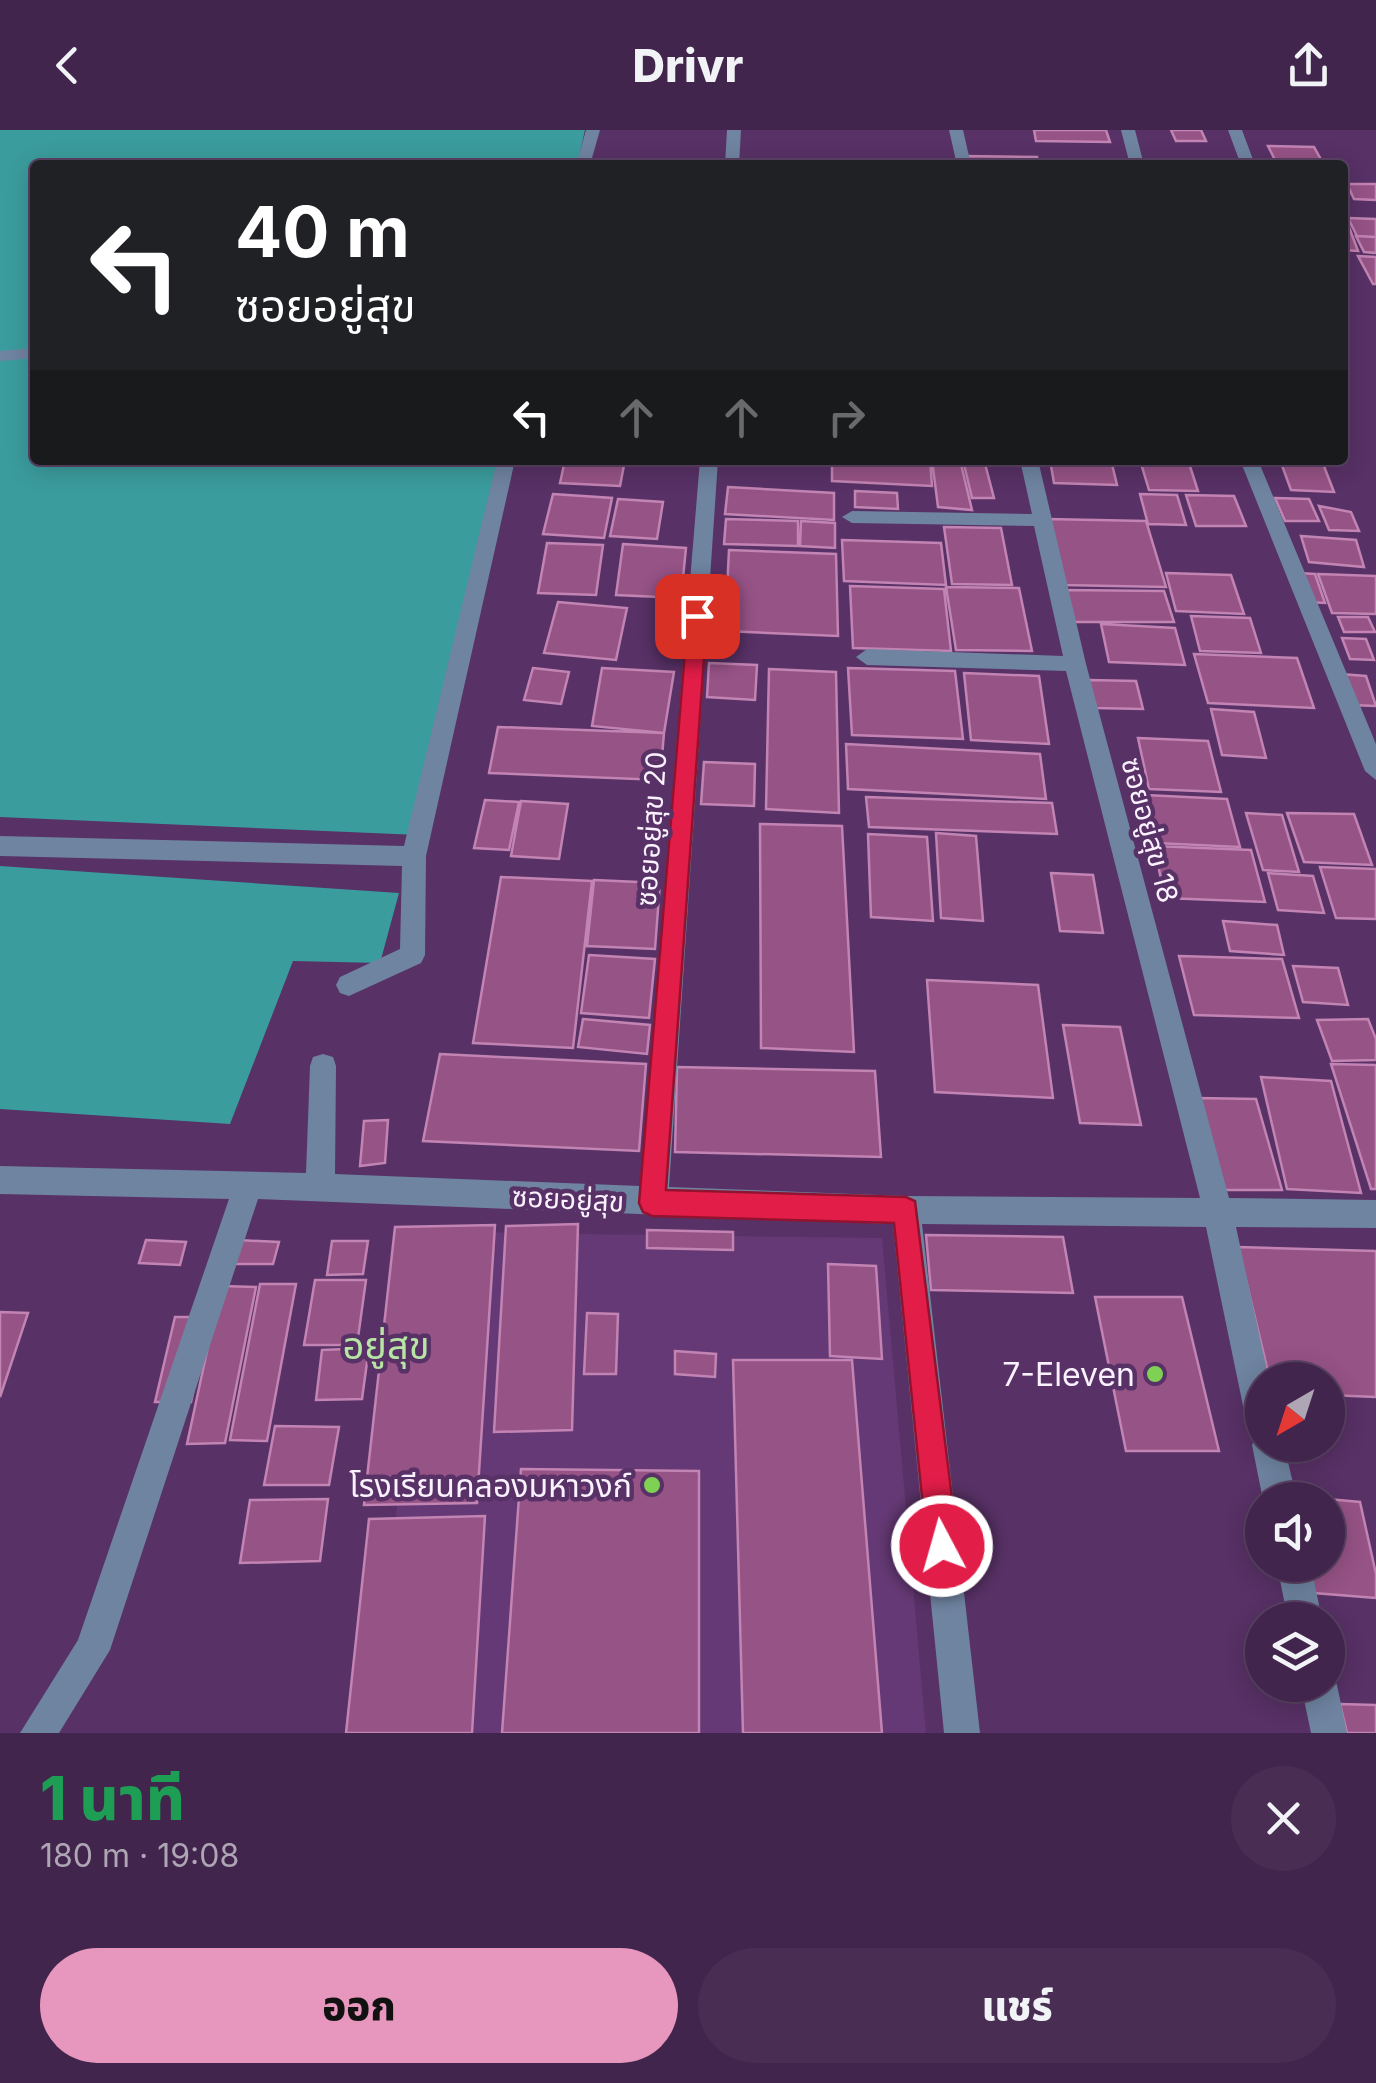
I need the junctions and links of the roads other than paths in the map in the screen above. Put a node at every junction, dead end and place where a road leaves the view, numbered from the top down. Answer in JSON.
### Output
{"nodes":[{"id":1,"x":592,"y":130,"type":"edge"},
{"id":2,"x":734,"y":130,"type":"edge"},
{"id":3,"x":956,"y":130,"type":"edge"},
{"id":4,"x":1128,"y":130,"type":"edge"},
{"id":5,"x":1235,"y":130,"type":"edge"},
{"id":6,"x":584,"y":160,"type":"edge"},
{"id":7,"x":732,"y":160,"type":"edge"},
{"id":8,"x":963,"y":160,"type":"edge"},
{"id":9,"x":1135,"y":160,"type":"edge"},
{"id":10,"x":1246,"y":160,"type":"edge"},
{"id":11,"x":30,"y":354,"type":"edge"},
{"id":12,"x":0,"y":356,"type":"edge"},
{"id":13,"x":505,"y":465,"type":"edge"},
{"id":14,"x":709,"y":465,"type":"edge"},
{"id":15,"x":1030,"y":465,"type":"edge"},
{"id":16,"x":1251,"y":465,"type":"edge"},
{"id":17,"x":852,"y":517,"type":"dead end"},
{"id":18,"x":1042,"y":520,"type":"junction"},
{"id":19,"x":867,"y":657,"type":"dead end"},
{"id":20,"x":1075,"y":664,"type":"junction"},
{"id":21,"x":1376,"y":771,"type":"edge"},
{"id":22,"x":0,"y":846,"type":"edge"},
{"id":23,"x":414,"y":856,"type":"junction"},
{"id":24,"x":348,"y":985,"type":"dead end"},
{"id":25,"x":322,"y":1066,"type":"dead end"},
{"id":26,"x":0,"y":1180,"type":"edge"},
{"id":27,"x":248,"y":1184,"type":"junction"},
{"id":28,"x":320,"y":1188,"type":"junction"},
{"id":29,"x":652,"y":1203,"type":"junction"},
{"id":30,"x":906,"y":1210,"type":"junction"},
{"id":31,"x":1218,"y":1214,"type":"junction"},
{"id":32,"x":1376,"y":1214,"type":"edge"},
{"id":33,"x":1250,"y":1362,"type":"edge"},
{"id":34,"x":1323,"y":1702,"type":"edge"},
{"id":35,"x":38,"y":1733,"type":"edge"},
{"id":36,"x":962,"y":1733,"type":"edge"},
{"id":37,"x":1330,"y":1733,"type":"edge"}],
"edges":[{"from":1,"to":6,"type":"street"},
{"from":2,"to":7,"type":"street"},
{"from":3,"to":8,"type":"street"},
{"from":4,"to":9,"type":"street"},
{"from":5,"to":10,"type":"street"},
{"from":11,"to":12,"type":"street"},
{"from":13,"to":23,"type":"street"},
{"from":14,"to":29,"type":"street","name":"ซอยอยู่สุข 20"},
{"from":15,"to":18,"type":"street","name":"ซอยอยู่สุข 18"},
{"from":16,"to":21,"type":"street"},
{"from":17,"to":18,"type":"street"},
{"from":18,"to":20,"type":"street","name":"ซอยอยู่สุข 18"},
{"from":19,"to":20,"type":"street"},
{"from":20,"to":31,"type":"street","name":"ซอยอยู่สุข 18"},
{"from":22,"to":23,"type":"street"},
{"from":23,"to":24,"type":"street"},
{"from":25,"to":28,"type":"street"},
{"from":26,"to":27,"type":"street","name":"ซอยอยู่สุข"},
{"from":27,"to":28,"type":"street","name":"ซอยอยู่สุข"},
{"from":27,"to":35,"type":"street"},
{"from":28,"to":29,"type":"street","name":"ซอยอยู่สุข"},
{"from":29,"to":30,"type":"street","name":"ซอยอยู่สุข"},
{"from":30,"to":31,"type":"street","name":"ซอยอยู่สุข"},
{"from":30,"to":36,"type":"street"},
{"from":31,"to":32,"type":"street","name":"ซอยอยู่สุข"},
{"from":31,"to":33,"type":"street","name":"ซอยอยู่สุข 18"},
{"from":34,"to":37,"type":"street"}]}
